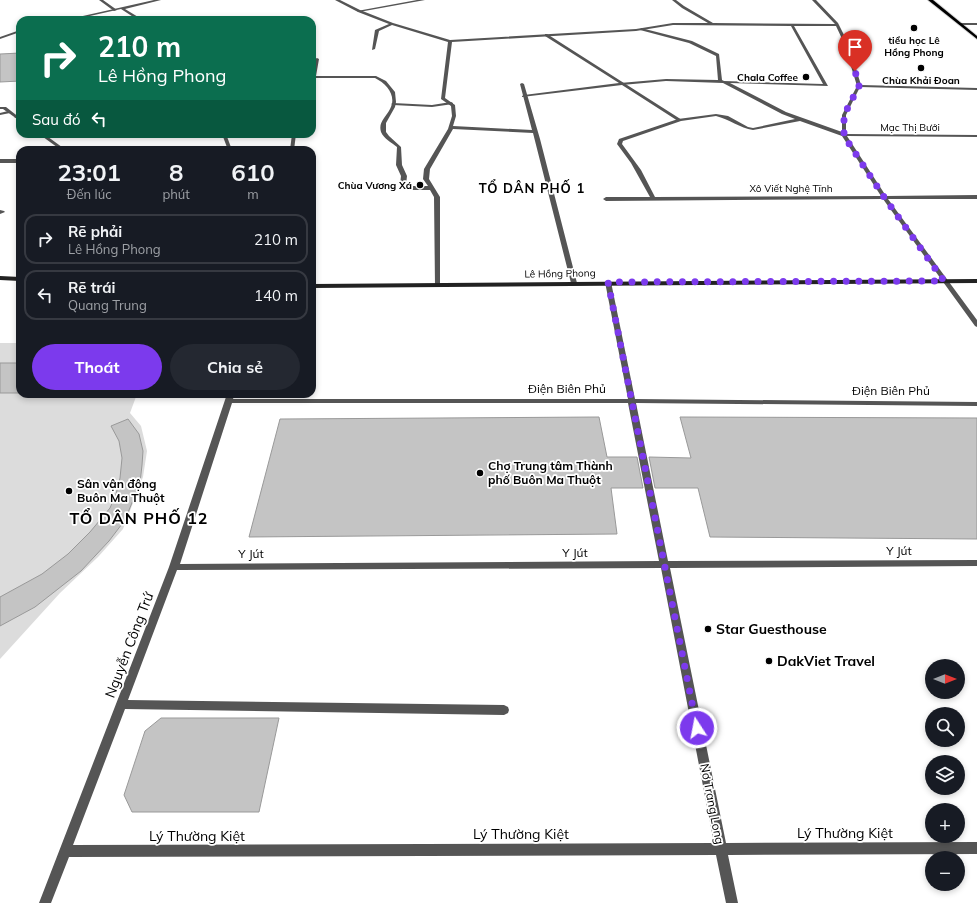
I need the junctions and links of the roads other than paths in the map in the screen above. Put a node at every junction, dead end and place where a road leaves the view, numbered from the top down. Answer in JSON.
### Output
{"nodes":[{"id":1,"x":102,"y":0,"type":"edge"},
{"id":2,"x":159,"y":0,"type":"edge"},
{"id":3,"x":337,"y":0,"type":"edge"},
{"id":4,"x":423,"y":0,"type":"edge"},
{"id":5,"x":674,"y":0,"type":"edge"},
{"id":6,"x":814,"y":0,"type":"edge"},
{"id":7,"x":930,"y":0,"type":"edge"},
{"id":8,"x":123,"y":9,"type":"junction"},
{"id":9,"x":115,"y":10,"type":"junction"},
{"id":10,"x":359,"y":11,"type":"junction"},
{"id":11,"x":86,"y":16,"type":"edge"},
{"id":12,"x":135,"y":16,"type":"edge"},
{"id":13,"x":392,"y":24,"type":"junction"},
{"id":14,"x":713,"y":24,"type":"junction"},
{"id":15,"x":960,"y":24,"type":"junction"},
{"id":16,"x":977,"y":24,"type":"edge"},
{"id":17,"x":792,"y":25,"type":"junction"},
{"id":18,"x":837,"y":25,"type":"junction"},
{"id":19,"x":641,"y":29,"type":"junction"},
{"id":20,"x":16,"y":32,"type":"edge"},
{"id":21,"x":546,"y":35,"type":"junction"},
{"id":22,"x":0,"y":38,"type":"edge"},
{"id":23,"x":977,"y":38,"type":"edge"},
{"id":24,"x":450,"y":40,"type":"junction"},
{"id":25,"x":373,"y":49,"type":"dead end"},
{"id":26,"x":317,"y":59,"type":"dead end"},
{"id":27,"x":316,"y":64,"type":"edge"},
{"id":28,"x":316,"y":79,"type":"edge"},
{"id":29,"x":720,"y":80,"type":"junction"},
{"id":30,"x":522,"y":84,"type":"dead end"},
{"id":31,"x":622,"y":84,"type":"junction"},
{"id":32,"x":859,"y":86,"type":"junction"},
{"id":33,"x":977,"y":89,"type":"edge"},
{"id":34,"x":524,"y":96,"type":"junction"},
{"id":35,"x":451,"y":103,"type":"junction"},
{"id":36,"x":393,"y":104,"type":"junction"},
{"id":37,"x":0,"y":108,"type":"edge"},
{"id":38,"x":8,"y":112,"type":"junction"},
{"id":39,"x":0,"y":114,"type":"edge"},
{"id":40,"x":16,"y":116,"type":"edge"},
{"id":41,"x":801,"y":119,"type":"junction"},
{"id":42,"x":680,"y":120,"type":"junction"},
{"id":43,"x":451,"y":127,"type":"junction"},
{"id":44,"x":535,"y":132,"type":"junction"},
{"id":45,"x":844,"y":136,"type":"junction"},
{"id":46,"x":977,"y":136,"type":"edge"},
{"id":47,"x":47,"y":138,"type":"edge"},
{"id":48,"x":58,"y":146,"type":"edge"},
{"id":49,"x":0,"y":160,"type":"edge"},
{"id":50,"x":16,"y":161,"type":"edge"},
{"id":51,"x":432,"y":188,"type":"junction"},
{"id":52,"x":884,"y":197,"type":"junction"},
{"id":53,"x":977,"y":197,"type":"edge"},
{"id":54,"x":653,"y":198,"type":"junction"},
{"id":55,"x":606,"y":199,"type":"dead end"},
{"id":56,"x":0,"y":278,"type":"edge"},
{"id":57,"x":16,"y":278,"type":"edge"},
{"id":58,"x":944,"y":281,"type":"junction"},
{"id":59,"x":977,"y":281,"type":"edge"},
{"id":60,"x":608,"y":282,"type":"junction"},
{"id":61,"x":574,"y":283,"type":"junction"},
{"id":62,"x":437,"y":284,"type":"junction"},
{"id":63,"x":316,"y":286,"type":"edge"},
{"id":64,"x":977,"y":325,"type":"edge"},
{"id":65,"x":230,"y":398,"type":"edge"},
{"id":66,"x":631,"y":401,"type":"junction"},
{"id":67,"x":977,"y":404,"type":"edge"},
{"id":68,"x":977,"y":563,"type":"edge"},
{"id":69,"x":664,"y":564,"type":"junction"},
{"id":70,"x":174,"y":567,"type":"junction"},
{"id":71,"x":121,"y":704,"type":"junction"},
{"id":72,"x":504,"y":710,"type":"dead end"},
{"id":73,"x":721,"y":848,"type":"junction"},
{"id":74,"x":977,"y":848,"type":"edge"},
{"id":75,"x":66,"y":851,"type":"junction"},
{"id":76,"x":45,"y":903,"type":"edge"},
{"id":77,"x":732,"y":903,"type":"edge"}],
"edges":[{"from":1,"to":9,"type":"street"},
{"from":2,"to":8,"type":"street"},
{"from":3,"to":10,"type":"street"},
{"from":4,"to":10,"type":"street"},
{"from":5,"to":14,"type":"street"},
{"from":6,"to":18,"type":"street"},
{"from":7,"to":15,"type":"main road"},
{"from":8,"to":9,"type":"street"},
{"from":8,"to":12,"type":"street"},
{"from":9,"to":11,"type":"street"},
{"from":10,"to":13,"type":"street"},
{"from":13,"to":24,"type":"street"},
{"from":13,"to":25,"type":"street"},
{"from":14,"to":17,"type":"street"},
{"from":14,"to":19,"type":"street"},
{"from":15,"to":16,"type":"street"},
{"from":15,"to":23,"type":"main road"},
{"from":17,"to":18,"type":"street"},
{"from":17,"to":29,"type":"street"},
{"from":18,"to":32,"type":"street"},
{"from":19,"to":21,"type":"street"},
{"from":19,"to":29,"type":"street"},
{"from":20,"to":22,"type":"street"},
{"from":21,"to":24,"type":"street"},
{"from":21,"to":31,"type":"street"},
{"from":24,"to":35,"type":"street"},
{"from":26,"to":27,"type":"street"},
{"from":28,"to":36,"type":"street"},
{"from":29,"to":31,"type":"street"},
{"from":29,"to":41,"type":"street"},
{"from":30,"to":34,"type":"street"},
{"from":31,"to":34,"type":"street"},
{"from":31,"to":42,"type":"street"},
{"from":32,"to":33,"type":"street"},
{"from":32,"to":45,"type":"street"},
{"from":34,"to":44,"type":"street"},
{"from":35,"to":36,"type":"street"},
{"from":35,"to":43,"type":"street"},
{"from":36,"to":51,"type":"street"},
{"from":37,"to":38,"type":"street"},
{"from":38,"to":39,"type":"street"},
{"from":38,"to":40,"type":"street"},
{"from":41,"to":42,"type":"street"},
{"from":41,"to":45,"type":"street"},
{"from":42,"to":54,"type":"street"},
{"from":43,"to":44,"type":"street"},
{"from":43,"to":51,"type":"street"},
{"from":44,"to":61,"type":"street"},
{"from":45,"to":46,"type":"street","name":"Mạc Thị Bưởi"},
{"from":45,"to":52,"type":"street"},
{"from":47,"to":48,"type":"street"},
{"from":49,"to":50,"type":"street"},
{"from":51,"to":62,"type":"street"},
{"from":52,"to":53,"type":"street","name":"Xô Viết Nghệ Tĩnh"},
{"from":52,"to":54,"type":"street","name":"Xô Viết Nghệ Tĩnh"},
{"from":52,"to":58,"type":"street"},
{"from":54,"to":55,"type":"street","name":"Xô Viết Nghệ Tĩnh"},
{"from":56,"to":57,"type":"street"},
{"from":58,"to":59,"type":"street","name":"Lê Hồng Phong"},
{"from":58,"to":60,"type":"street","name":"Lê Hồng Phong"},
{"from":58,"to":64,"type":"street"},
{"from":60,"to":61,"type":"street","name":"Lê Hồng Phong"},
{"from":60,"to":66,"type":"street","name":"Nơ Trang Long"},
{"from":61,"to":62,"type":"street","name":"Lê Hồng Phong"},
{"from":62,"to":63,"type":"street","name":"Lê Hồng Phong"},
{"from":65,"to":66,"type":"street","name":"Điện Biên Phủ"},
{"from":65,"to":70,"type":"street","name":"Nguyễn Công Trứ"},
{"from":66,"to":67,"type":"street","name":"Điện Biên Phủ"},
{"from":66,"to":69,"type":"street","name":"Nơ Trang Long"},
{"from":68,"to":69,"type":"street","name":"Y Jút"},
{"from":69,"to":70,"type":"street","name":"Y Jút"},
{"from":69,"to":73,"type":"street","name":"Nơ Trang Long"},
{"from":70,"to":71,"type":"street","name":"Nguyễn Công Trứ"},
{"from":71,"to":72,"type":"street"},
{"from":71,"to":75,"type":"street","name":"Nguyễn Công Trứ"},
{"from":73,"to":74,"type":"street","name":"Lý Thường Kiệt"},
{"from":73,"to":75,"type":"street","name":"Lý Thường Kiệt"},
{"from":73,"to":77,"type":"street","name":"Nơ Trang Long"},
{"from":75,"to":76,"type":"street","name":"Nguyễn Công Trứ"}]}
